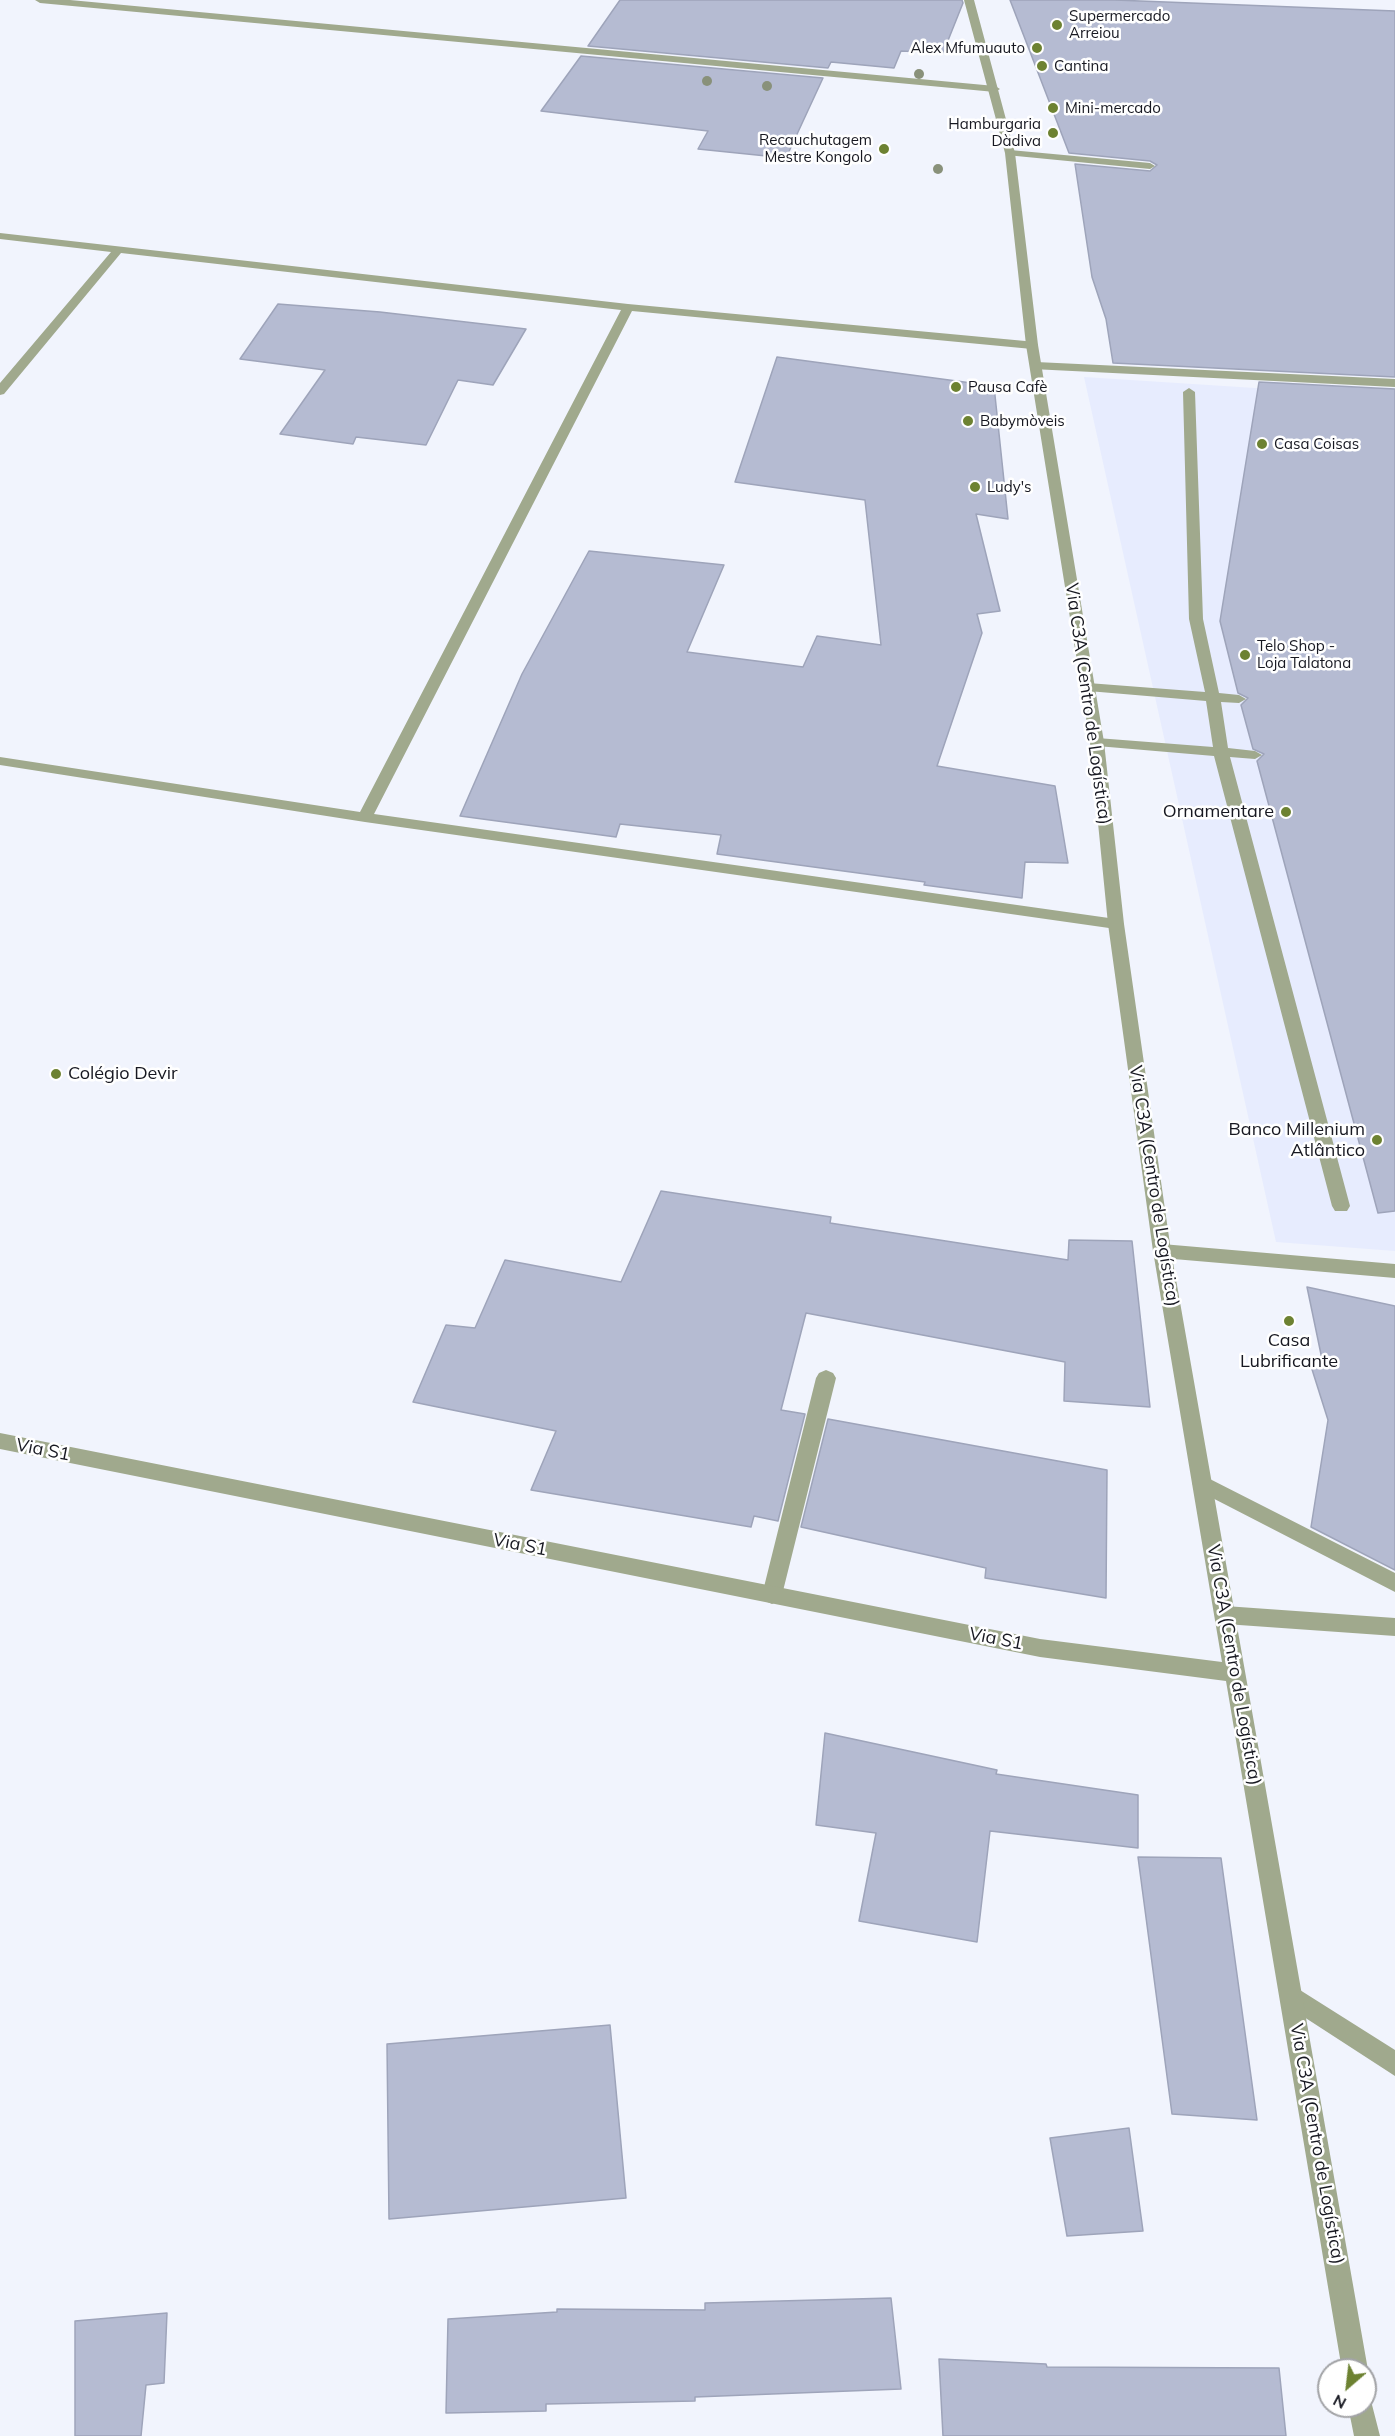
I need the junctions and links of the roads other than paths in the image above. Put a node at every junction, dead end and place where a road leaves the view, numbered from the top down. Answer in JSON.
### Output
{"nodes":[{"id":1,"x":40,"y":0,"type":"edge"},
{"id":2,"x":969,"y":0,"type":"edge"},
{"id":3,"x":995,"y":89,"type":"junction"},
{"id":4,"x":1010,"y":153,"type":"junction"},
{"id":5,"x":1150,"y":166,"type":"dead end"},
{"id":6,"x":0,"y":236,"type":"edge"},
{"id":7,"x":118,"y":250,"type":"junction"},
{"id":8,"x":628,"y":307,"type":"junction"},
{"id":9,"x":1032,"y":345,"type":"junction"},
{"id":10,"x":1036,"y":366,"type":"junction"},
{"id":11,"x":1395,"y":383,"type":"edge"},
{"id":12,"x":0,"y":391,"type":"edge"},
{"id":13,"x":1189,"y":392,"type":"dead end"},
{"id":14,"x":1088,"y":687,"type":"junction"},
{"id":15,"x":1213,"y":697,"type":"junction"},
{"id":16,"x":1239,"y":699,"type":"dead end"},
{"id":17,"x":1097,"y":742,"type":"junction"},
{"id":18,"x":1221,"y":753,"type":"junction"},
{"id":19,"x":1255,"y":755,"type":"dead end"},
{"id":20,"x":0,"y":761,"type":"edge"},
{"id":21,"x":365,"y":817,"type":"junction"},
{"id":22,"x":1116,"y":924,"type":"junction"},
{"id":23,"x":1341,"y":1206,"type":"dead end"},
{"id":24,"x":1162,"y":1251,"type":"junction"},
{"id":25,"x":1395,"y":1271,"type":"edge"},
{"id":26,"x":826,"y":1378,"type":"dead end"},
{"id":27,"x":0,"y":1442,"type":"edge"},
{"id":28,"x":1202,"y":1483,"type":"junction"},
{"id":29,"x":1395,"y":1583,"type":"edge"},
{"id":30,"x":772,"y":1594,"type":"junction"},
{"id":31,"x":1225,"y":1615,"type":"junction"},
{"id":32,"x":1395,"y":1627,"type":"edge"},
{"id":33,"x":1235,"y":1674,"type":"junction"},
{"id":34,"x":1292,"y":1996,"type":"junction"},
{"id":35,"x":1395,"y":2064,"type":"edge"},
{"id":36,"x":1353,"y":2358,"type":"edge"},
{"id":37,"x":1364,"y":2418,"type":"edge"},
{"id":38,"x":1367,"y":2436,"type":"edge"}],
"edges":[{"from":1,"to":3,"type":"street"},
{"from":2,"to":3,"type":"street","name":"Via C3A (Centro de Logística)"},
{"from":3,"to":4,"type":"street","name":"Via C3A (Centro de Logística)"},
{"from":4,"to":5,"type":"street"},
{"from":4,"to":9,"type":"street","name":"Via C3A (Centro de Logística)"},
{"from":6,"to":7,"type":"street"},
{"from":7,"to":8,"type":"street"},
{"from":7,"to":12,"type":"street"},
{"from":8,"to":9,"type":"street"},
{"from":8,"to":21,"type":"street"},
{"from":9,"to":10,"type":"street","name":"Via C3A (Centro de Logística)"},
{"from":10,"to":11,"type":"street"},
{"from":10,"to":14,"type":"street","name":"Via C3A (Centro de Logística)"},
{"from":13,"to":15,"type":"street"},
{"from":14,"to":15,"type":"street"},
{"from":14,"to":17,"type":"street","name":"Via C3A (Centro de Logística)"},
{"from":15,"to":16,"type":"street"},
{"from":15,"to":18,"type":"street"},
{"from":17,"to":18,"type":"street"},
{"from":17,"to":22,"type":"street","name":"Via C3A (Centro de Logística)"},
{"from":18,"to":19,"type":"street"},
{"from":18,"to":23,"type":"street"},
{"from":20,"to":21,"type":"street"},
{"from":21,"to":22,"type":"street"},
{"from":22,"to":24,"type":"street","name":"Via C3A (Centro de Logística)"},
{"from":24,"to":25,"type":"street"},
{"from":24,"to":28,"type":"street","name":"Via C3A (Centro de Logística)"},
{"from":26,"to":30,"type":"street"},
{"from":27,"to":30,"type":"street","name":"Via S1"},
{"from":28,"to":29,"type":"street"},
{"from":28,"to":31,"type":"street","name":"Via C3A (Centro de Logística)"},
{"from":30,"to":33,"type":"street","name":"Via S1"},
{"from":31,"to":32,"type":"street"},
{"from":31,"to":33,"type":"street","name":"Via C3A (Centro de Logística)"},
{"from":33,"to":34,"type":"street","name":"Via C3A (Centro de Logística)"},
{"from":34,"to":35,"type":"street"},
{"from":34,"to":36,"type":"street","name":"Via C3A (Centro de Logística)"},
{"from":37,"to":38,"type":"street"}]}
